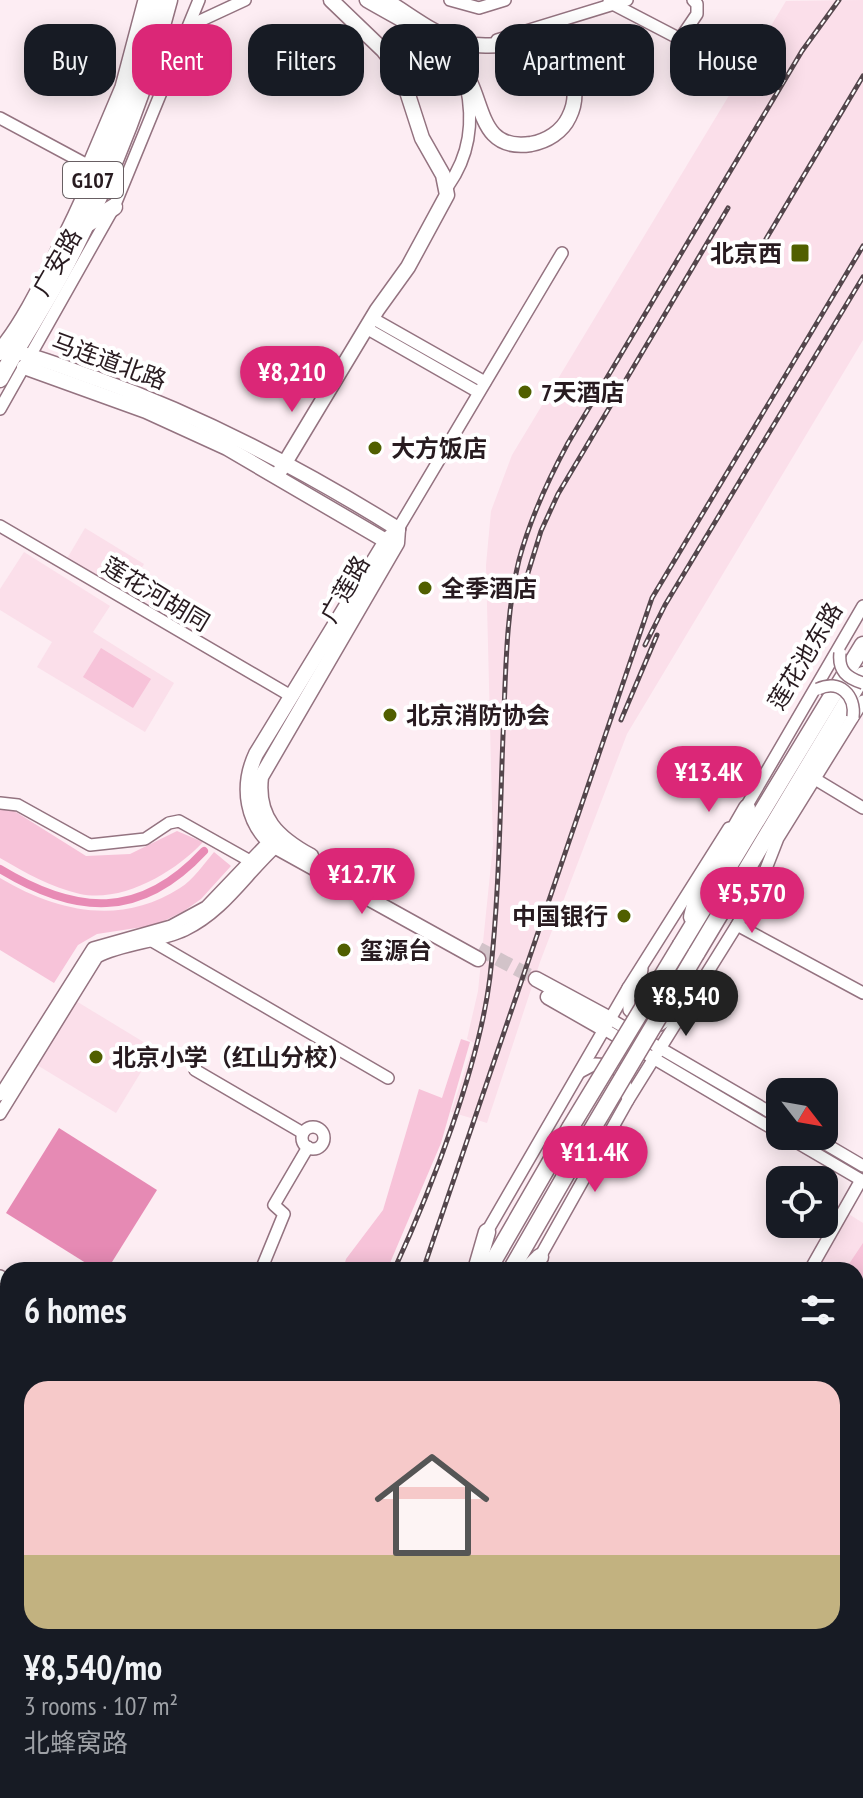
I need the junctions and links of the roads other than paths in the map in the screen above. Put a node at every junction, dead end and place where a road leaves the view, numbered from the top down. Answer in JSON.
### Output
{"nodes":[{"id":1,"x":144,"y":0,"type":"edge"},
{"id":2,"x":156,"y":0,"type":"edge"},
{"id":3,"x":169,"y":0,"type":"edge"},
{"id":4,"x":199,"y":0,"type":"edge"},
{"id":5,"x":245,"y":0,"type":"edge"},
{"id":6,"x":331,"y":0,"type":"edge"},
{"id":7,"x":367,"y":0,"type":"edge"},
{"id":8,"x":385,"y":0,"type":"edge"},
{"id":9,"x":450,"y":0,"type":"edge"},
{"id":10,"x":505,"y":0,"type":"edge"},
{"id":11,"x":693,"y":0,"type":"edge"},
{"id":12,"x":616,"y":2,"type":"edge"},
{"id":13,"x":190,"y":24,"type":"edge"},
{"id":14,"x":193,"y":24,"type":"edge"},
{"id":15,"x":406,"y":24,"type":"edge"},
{"id":16,"x":427,"y":24,"type":"edge"},
{"id":17,"x":479,"y":40,"type":"edge"},
{"id":18,"x":479,"y":45,"type":"edge"},
{"id":19,"x":160,"y":96,"type":"edge"},
{"id":20,"x":467,"y":96,"type":"edge"},
{"id":21,"x":475,"y":96,"type":"edge"},
{"id":22,"x":0,"y":118,"type":"edge"},
{"id":23,"x":92,"y":168,"type":"junction"},
{"id":24,"x":448,"y":186,"type":"junction"},
{"id":25,"x":114,"y":207,"type":"junction"},
{"id":26,"x":86,"y":225,"type":"junction"},
{"id":27,"x":562,"y":253,"type":"dead end"},
{"id":28,"x":68,"y":288,"type":"junction"},
{"id":29,"x":47,"y":298,"type":"junction"},
{"id":30,"x":369,"y":323,"type":"junction"},
{"id":31,"x":10,"y":356,"type":"edge"},
{"id":32,"x":0,"y":379,"type":"edge"},
{"id":33,"x":481,"y":387,"type":"junction"},
{"id":34,"x":0,"y":409,"type":"edge"},
{"id":35,"x":281,"y":470,"type":"junction"},
{"id":36,"x":0,"y":526,"type":"edge"},
{"id":37,"x":398,"y":529,"type":"junction"},
{"id":38,"x":386,"y":541,"type":"junction"},
{"id":39,"x":863,"y":606,"type":"edge"},
{"id":40,"x":863,"y":614,"type":"edge"},
{"id":41,"x":863,"y":645,"type":"edge"},
{"id":42,"x":840,"y":653,"type":"junction"},
{"id":43,"x":863,"y":675,"type":"edge"},
{"id":44,"x":863,"y":683,"type":"edge"},
{"id":45,"x":818,"y":689,"type":"junction"},
{"id":46,"x":291,"y":696,"type":"junction"},
{"id":47,"x":863,"y":701,"type":"edge"},
{"id":48,"x":853,"y":717,"type":"junction"},
{"id":49,"x":762,"y":776,"type":"junction"},
{"id":50,"x":815,"y":779,"type":"junction"},
{"id":51,"x":0,"y":803,"type":"edge"},
{"id":52,"x":747,"y":808,"type":"junction"},
{"id":53,"x":863,"y":808,"type":"edge"},
{"id":54,"x":778,"y":838,"type":"junction"},
{"id":55,"x":276,"y":841,"type":"junction"},
{"id":56,"x":254,"y":863,"type":"junction"},
{"id":57,"x":705,"y":863,"type":"junction"},
{"id":58,"x":737,"y":925,"type":"junction"},
{"id":59,"x":684,"y":940,"type":"junction"},
{"id":60,"x":152,"y":941,"type":"junction"},
{"id":61,"x":699,"y":948,"type":"junction"},
{"id":62,"x":479,"y":954,"type":"tunnel mouth"},
{"id":63,"x":642,"y":964,"type":"junction"},
{"id":64,"x":534,"y":984,"type":"tunnel mouth"},
{"id":65,"x":628,"y":988,"type":"junction"},
{"id":66,"x":863,"y":993,"type":"edge"},
{"id":67,"x":691,"y":996,"type":"junction"},
{"id":68,"x":682,"y":1010,"type":"junction"},
{"id":69,"x":607,"y":1024,"type":"junction"},
{"id":70,"x":657,"y":1053,"type":"junction"},
{"id":71,"x":195,"y":1070,"type":"dead end"},
{"id":72,"x":577,"y":1074,"type":"junction"},
{"id":73,"x":388,"y":1078,"type":"dead end"},
{"id":74,"x":0,"y":1095,"type":"edge"},
{"id":75,"x":628,"y":1100,"type":"junction"},
{"id":76,"x":766,"y":1111,"type":"edge"},
{"id":77,"x":0,"y":1114,"type":"edge"},
{"id":78,"x":766,"y":1124,"type":"edge"},
{"id":79,"x":303,"y":1133,"type":"junction"},
{"id":80,"x":308,"y":1147,"type":"junction"},
{"id":81,"x":810,"y":1150,"type":"edge"},
{"id":82,"x":836,"y":1150,"type":"edge"},
{"id":83,"x":863,"y":1166,"type":"edge"},
{"id":84,"x":862,"y":1181,"type":"edge"},
{"id":85,"x":487,"y":1232,"type":"junction"},
{"id":86,"x":264,"y":1262,"type":"edge"},
{"id":87,"x":471,"y":1262,"type":"edge"},
{"id":88,"x":478,"y":1262,"type":"edge"},
{"id":89,"x":493,"y":1262,"type":"edge"},
{"id":90,"x":516,"y":1262,"type":"edge"},
{"id":91,"x":535,"y":1262,"type":"edge"},
{"id":92,"x":815,"y":1262,"type":"edge"}],
"edges":[{"from":1,"to":23,"type":"street","name":"广安路"},
{"from":2,"to":23,"type":"highway","name":"广安路","number":"G107"},
{"from":3,"to":26,"type":"highway","name":"广安路","number":"G107"},
{"from":4,"to":13,"type":"street","name":"广安路"},
{"from":5,"to":14,"type":"street"},
{"from":6,"to":24,"type":"main road"},
{"from":7,"to":15,"type":"main road"},
{"from":8,"to":16,"type":"main road"},
{"from":9,"to":10,"type":"street"},
{"from":11,"to":12,"type":"street"},
{"from":12,"to":17,"type":"street"},
{"from":18,"to":21,"type":"main road"},
{"from":19,"to":25,"type":"street","name":"广安路"},
{"from":20,"to":24,"type":"street"},
{"from":22,"to":23,"type":"street"},
{"from":23,"to":31,"type":"highway","name":"广安路","number":"G107"},
{"from":24,"to":30,"type":"main road"},
{"from":25,"to":26,"type":"highway"},
{"from":25,"to":28,"type":"street","name":"广安路"},
{"from":26,"to":29,"type":"highway","name":"广安路","number":"G107"},
{"from":27,"to":33,"type":"street","name":"广莲路"},
{"from":28,"to":29,"type":"highway"},
{"from":28,"to":31,"type":"street","name":"广安路"},
{"from":29,"to":31,"type":"highway","name":"广安路","number":"G107"},
{"from":30,"to":33,"type":"street"},
{"from":30,"to":35,"type":"main road"},
{"from":31,"to":32,"type":"highway","number":"G107"},
{"from":31,"to":34,"type":"street","name":"广安路"},
{"from":31,"to":35,"type":"main road","name":"马连道北路"},
{"from":33,"to":37,"type":"street","name":"广莲路"},
{"from":35,"to":37,"type":"main road","name":"马连道北路"},
{"from":35,"to":38,"type":"main road","name":"马连道北路"},
{"from":36,"to":46,"type":"street","name":"莲花河胡同"},
{"from":37,"to":38,"type":"main road","name":"广莲路"},
{"from":37,"to":55,"type":"main road","name":"广莲路"},
{"from":38,"to":46,"type":"main road","name":"广莲路"},
{"from":39,"to":49,"type":"street","name":"莲花池东路"},
{"from":40,"to":42,"type":"street","name":"莲花池东路"},
{"from":41,"to":59,"type":"highway","name":"莲花池东路"},
{"from":42,"to":44,"type":"street","bridge":true},
{"from":42,"to":45,"type":"street","name":"莲花池东路"},
{"from":43,"to":61,"type":"highway"},
{"from":45,"to":48,"type":"street","bridge":true},
{"from":45,"to":49,"type":"street","name":"莲花池东路"},
{"from":46,"to":55,"type":"main road","name":"广莲路"},
{"from":47,"to":48,"type":"street"},
{"from":48,"to":50,"type":"street"},
{"from":49,"to":52,"type":"street","name":"莲花池东路"},
{"from":49,"to":57,"type":"street"},
{"from":50,"to":53,"type":"street"},
{"from":50,"to":54,"type":"street"},
{"from":51,"to":56,"type":"street"},
{"from":52,"to":57,"type":"street","name":"莲花池东路"},
{"from":52,"to":59,"type":"highway"},
{"from":54,"to":58,"type":"street"},
{"from":54,"to":61,"type":"highway"},
{"from":55,"to":56,"type":"street"},
{"from":55,"to":62,"type":"main road"},
{"from":56,"to":60,"type":"street"},
{"from":56,"to":74,"type":"street"},
{"from":57,"to":63,"type":"street","name":"莲花池东路"},
{"from":58,"to":66,"type":"street"},
{"from":58,"to":67,"type":"street"},
{"from":59,"to":89,"type":"highway","name":"莲花池东路","bridge":true},
{"from":60,"to":73,"type":"street"},
{"from":60,"to":77,"type":"street"},
{"from":61,"to":90,"type":"highway","bridge":true},
{"from":63,"to":65,"type":"street","name":"莲花池东路"},
{"from":63,"to":67,"type":"street"},
{"from":64,"to":69,"type":"main road"},
{"from":65,"to":68,"type":"street"},
{"from":65,"to":69,"type":"street","name":"莲花池东路"},
{"from":67,"to":68,"type":"street"},
{"from":68,"to":70,"type":"street"},
{"from":69,"to":70,"type":"street"},
{"from":69,"to":72,"type":"street"},
{"from":70,"to":75,"type":"street"},
{"from":70,"to":76,"type":"street"},
{"from":70,"to":78,"type":"street"},
{"from":71,"to":79,"type":"street"},
{"from":72,"to":75,"type":"street"},
{"from":72,"to":85,"type":"street"},
{"from":75,"to":91,"type":"street"},
{"from":79,"to":80,"type":"street"},
{"from":79,"to":80,"type":"street"},
{"from":80,"to":86,"type":"street"},
{"from":81,"to":84,"type":"street"},
{"from":82,"to":83,"type":"street"},
{"from":84,"to":92,"type":"street"},
{"from":85,"to":87,"type":"street"},
{"from":85,"to":88,"type":"highway"}]}
